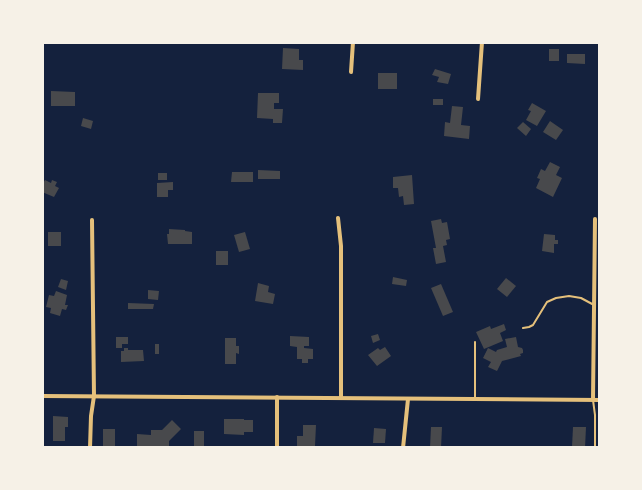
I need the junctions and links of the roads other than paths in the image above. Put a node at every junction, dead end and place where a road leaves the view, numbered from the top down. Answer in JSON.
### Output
{"nodes":[{"id":1,"x":353,"y":42,"type":"edge"},
{"id":2,"x":482,"y":42,"type":"edge"},
{"id":3,"x":351,"y":72,"type":"dead end"},
{"id":4,"x":478,"y":99,"type":"dead end"},
{"id":5,"x":338,"y":218,"type":"dead end"},
{"id":6,"x":595,"y":219,"type":"dead end"},
{"id":7,"x":92,"y":220,"type":"dead end"},
{"id":8,"x":594,"y":305,"type":"junction"},
{"id":9,"x":523,"y":328,"type":"dead end"},
{"id":10,"x":475,"y":342,"type":"dead end"},
{"id":11,"x":42,"y":396,"type":"edge"},
{"id":12,"x":94,"y":396,"type":"junction"},
{"id":13,"x":278,"y":397,"type":"junction"},
{"id":14,"x":341,"y":398,"type":"junction"},
{"id":15,"x":408,"y":399,"type":"junction"},
{"id":16,"x":476,"y":399,"type":"junction"},
{"id":17,"x":593,"y":400,"type":"junction"},
{"id":18,"x":600,"y":400,"type":"edge"},
{"id":19,"x":595,"y":433,"type":"junction"},
{"id":20,"x":600,"y":433,"type":"edge"},
{"id":21,"x":90,"y":448,"type":"edge"},
{"id":22,"x":277,"y":448,"type":"edge"},
{"id":23,"x":403,"y":448,"type":"edge"},
{"id":24,"x":595,"y":448,"type":"edge"}],
"edges":[{"from":1,"to":3,"type":"street"},
{"from":2,"to":4,"type":"street"},
{"from":5,"to":14,"type":"street"},
{"from":6,"to":8,"type":"street"},
{"from":7,"to":12,"type":"street"},
{"from":8,"to":9,"type":"lane"},
{"from":8,"to":17,"type":"street"},
{"from":10,"to":16,"type":"lane"},
{"from":11,"to":12,"type":"street"},
{"from":12,"to":13,"type":"street"},
{"from":12,"to":21,"type":"street"},
{"from":13,"to":14,"type":"street"},
{"from":13,"to":22,"type":"street"},
{"from":14,"to":15,"type":"street"},
{"from":15,"to":16,"type":"street"},
{"from":15,"to":23,"type":"street"},
{"from":16,"to":17,"type":"street"},
{"from":17,"to":18,"type":"street"},
{"from":17,"to":19,"type":"lane"},
{"from":19,"to":20,"type":"lane"},
{"from":19,"to":24,"type":"lane"}]}
